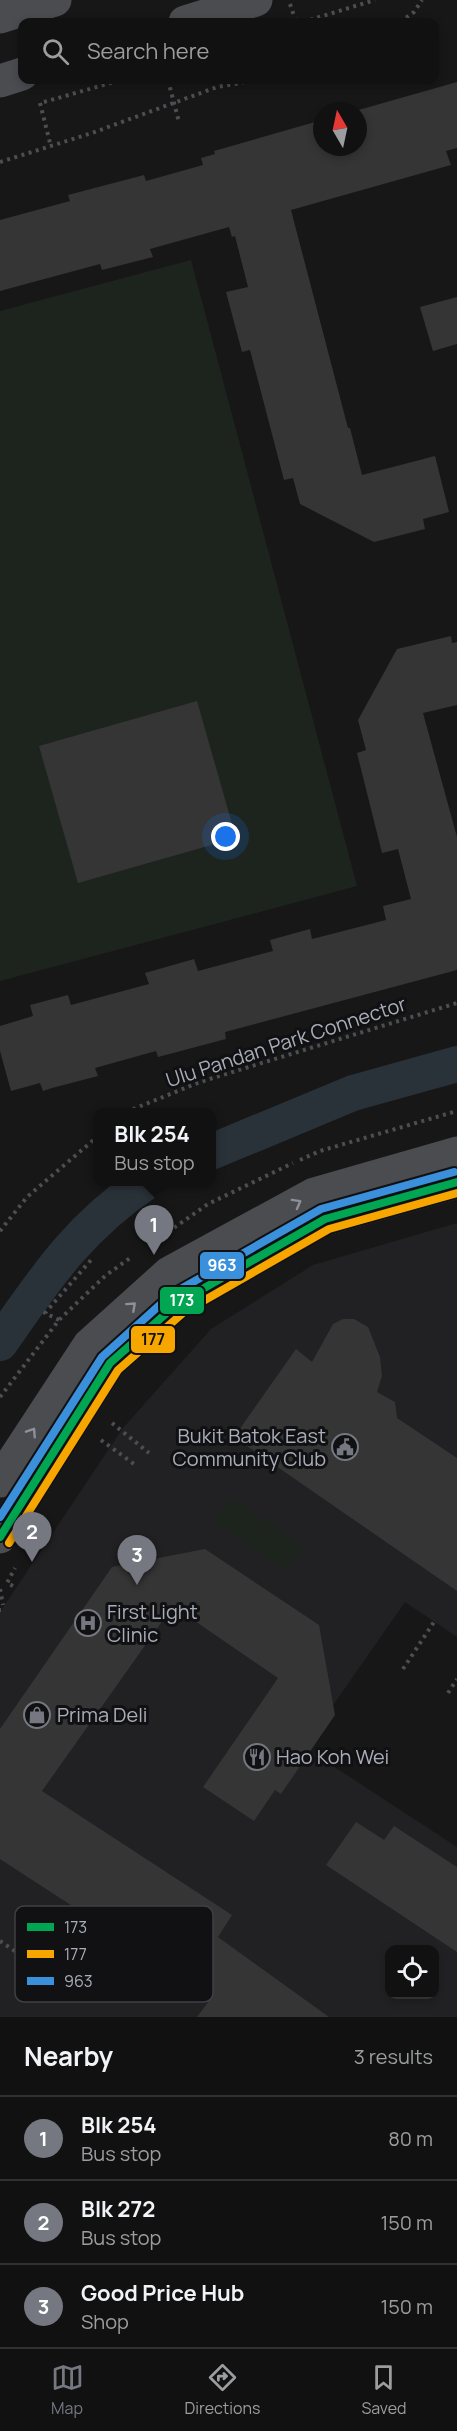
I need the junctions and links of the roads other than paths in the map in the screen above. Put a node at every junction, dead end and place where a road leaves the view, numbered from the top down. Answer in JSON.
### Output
{"nodes":[{"id":1,"x":55,"y":0,"type":"edge"},
{"id":2,"x":256,"y":0,"type":"edge"},
{"id":3,"x":0,"y":17,"type":"edge"},
{"id":4,"x":198,"y":18,"type":"edge"},
{"id":5,"x":18,"y":75,"type":"edge"},
{"id":6,"x":0,"y":81,"type":"edge"},
{"id":7,"x":457,"y":1153,"type":"edge"},
{"id":8,"x":457,"y":1182,"type":"edge"},
{"id":9,"x":0,"y":1481,"type":"edge"},
{"id":10,"x":0,"y":1537,"type":"edge"}],
"edges":[{"from":1,"to":3,"type":"street"},
{"from":2,"to":4,"type":"street"},
{"from":5,"to":6,"type":"street"},
{"from":9,"to":7,"type":"street","one_way":true},
{"from":8,"to":10,"type":"street"}]}
